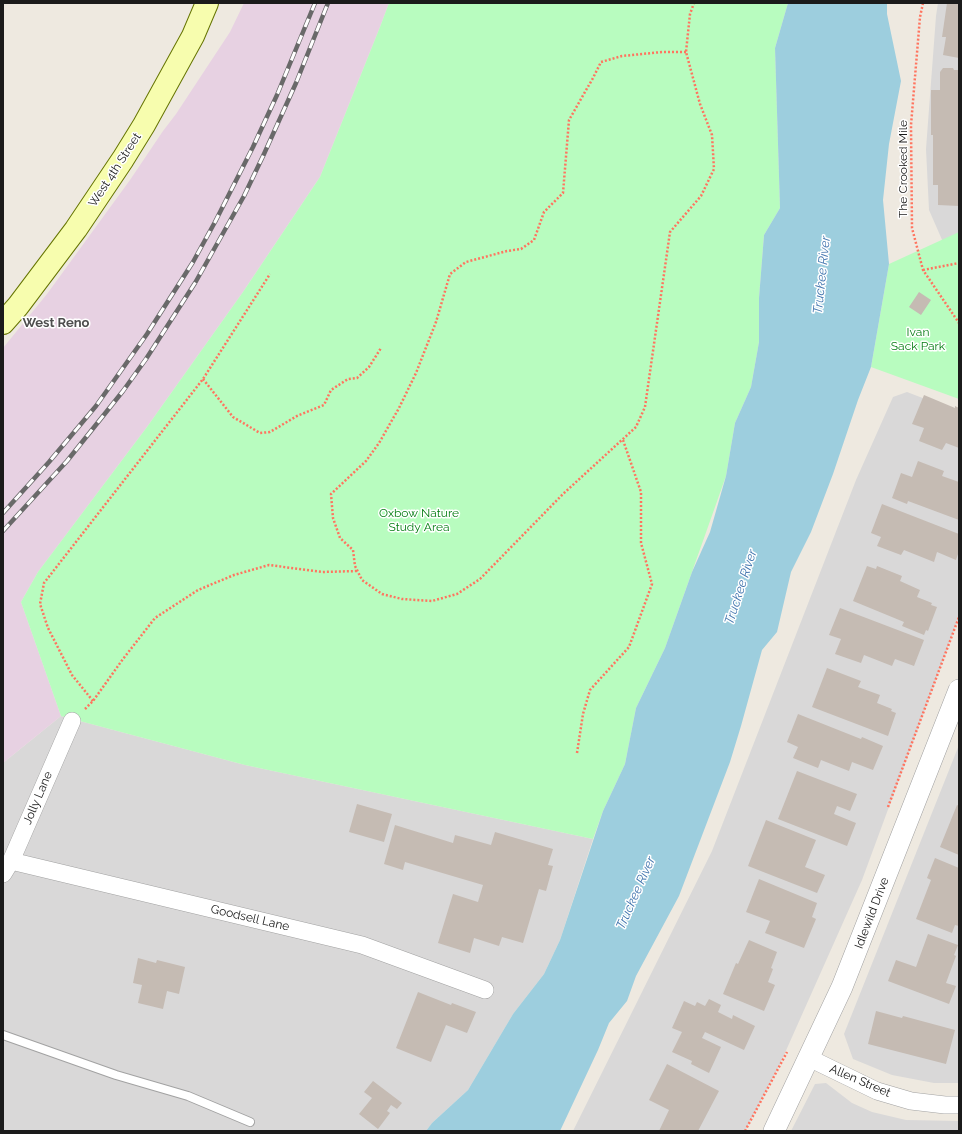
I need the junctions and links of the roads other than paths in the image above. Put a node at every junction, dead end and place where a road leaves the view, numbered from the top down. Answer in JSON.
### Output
{"nodes":[{"id":1,"x":207,"y":3,"type":"edge"},
{"id":2,"x":3,"y":323,"type":"edge"},
{"id":3,"x":959,"y":690,"type":"edge"},
{"id":4,"x":72,"y":721,"type":"road end"},
{"id":5,"x":7,"y":868,"type":"edge"},
{"id":6,"x":485,"y":990,"type":"dead end"},
{"id":7,"x":3,"y":1035,"type":"edge"},
{"id":8,"x":809,"y":1058,"type":"junction"},
{"id":9,"x":959,"y":1105,"type":"edge"},
{"id":10,"x":250,"y":1122,"type":"dead end"},
{"id":11,"x":774,"y":1131,"type":"edge"}],
"edges":[{"from":1,"to":2,"type":"main road","name":"West 4th Street"},
{"from":3,"to":8,"type":"street","name":"Idlewild Drive"},
{"from":4,"to":5,"type":"street","name":"Jolly Lane"},
{"from":5,"to":6,"type":"street","name":"Goodsell Lane"},
{"from":7,"to":10,"type":"lane"},
{"from":8,"to":9,"type":"street","name":"Allen Street"},
{"from":8,"to":11,"type":"street","name":"Idlewild Drive"}]}
